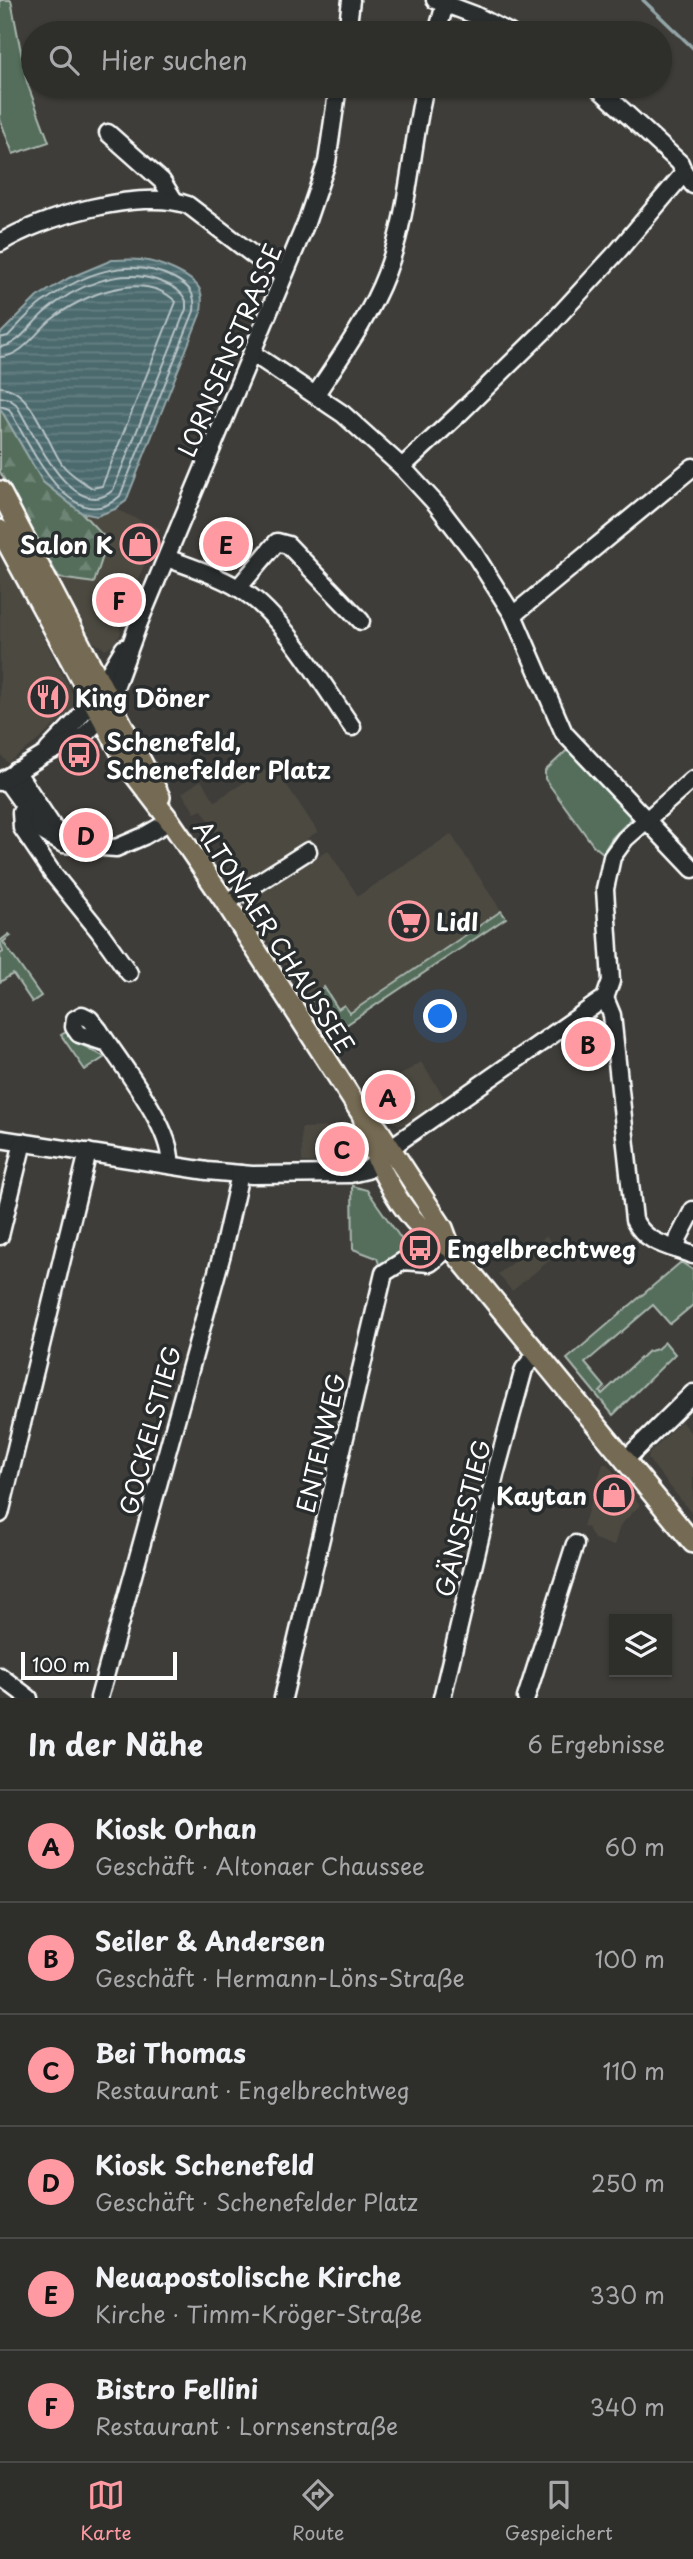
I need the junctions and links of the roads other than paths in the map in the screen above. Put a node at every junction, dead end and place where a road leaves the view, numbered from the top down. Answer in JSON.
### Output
{"nodes":[{"id":1,"x":351,"y":0,"type":"edge"},
{"id":2,"x":440,"y":2,"type":"edge"},
{"id":3,"x":477,"y":8,"type":"edge"},
{"id":4,"x":348,"y":21,"type":"edge"},
{"id":5,"x":439,"y":21,"type":"edge"},
{"id":6,"x":494,"y":21,"type":"edge"},
{"id":7,"x":336,"y":98,"type":"edge"},
{"id":8,"x":423,"y":98,"type":"edge"},
{"id":9,"x":609,"y":98,"type":"edge"},
{"id":10,"x":108,"y":133,"type":"dead end"},
{"id":11,"x":693,"y":152,"type":"edge"},
{"id":12,"x":686,"y":173,"type":"edge"},
{"id":13,"x":174,"y":200,"type":"junction"},
{"id":14,"x":0,"y":243,"type":"edge"},
{"id":15,"x":284,"y":274,"type":"junction"},
{"id":16,"x":252,"y":353,"type":"junction"},
{"id":17,"x":316,"y":394,"type":"junction"},
{"id":18,"x":402,"y":467,"type":"junction"},
{"id":19,"x":693,"y":467,"type":"edge"},
{"id":20,"x":0,"y":491,"type":"edge"},
{"id":21,"x":0,"y":530,"type":"edge"},
{"id":22,"x":167,"y":558,"type":"junction"},
{"id":23,"x":238,"y":588,"type":"junction"},
{"id":24,"x":513,"y":615,"type":"junction"},
{"id":25,"x":361,"y":621,"type":"dead end"},
{"id":26,"x":138,"y":625,"type":"junction"},
{"id":27,"x":101,"y":683,"type":"junction"},
{"id":28,"x":101,"y":706,"type":"junction"},
{"id":29,"x":352,"y":727,"type":"dead end"},
{"id":30,"x":84,"y":736,"type":"junction"},
{"id":31,"x":115,"y":742,"type":"junction"},
{"id":32,"x":42,"y":756,"type":"junction"},
{"id":33,"x":7,"y":777,"type":"edge"},
{"id":34,"x":693,"y":779,"type":"edge"},
{"id":35,"x":29,"y":804,"type":"junction"},
{"id":36,"x":645,"y":819,"type":"junction"},
{"id":37,"x":170,"y":821,"type":"junction"},
{"id":38,"x":308,"y":851,"type":"dead end"},
{"id":39,"x":693,"y":869,"type":"edge"},
{"id":40,"x":226,"y":903,"type":"junction"},
{"id":41,"x":129,"y":973,"type":"dead end"},
{"id":42,"x":605,"y":998,"type":"junction"},
{"id":43,"x":107,"y":1043,"type":"dead end"},
{"id":44,"x":0,"y":1139,"type":"edge"},
{"id":45,"x":23,"y":1142,"type":"junction"},
{"id":46,"x":89,"y":1152,"type":"junction"},
{"id":47,"x":385,"y":1156,"type":"junction"},
{"id":48,"x":170,"y":1165,"type":"junction"},
{"id":49,"x":240,"y":1174,"type":"junction"},
{"id":50,"x":693,"y":1210,"type":"edge"},
{"id":51,"x":0,"y":1236,"type":"edge"},
{"id":52,"x":450,"y":1247,"type":"junction"},
{"id":53,"x":676,"y":1249,"type":"junction"},
{"id":54,"x":693,"y":1255,"type":"edge"},
{"id":55,"x":537,"y":1353,"type":"junction"},
{"id":56,"x":693,"y":1393,"type":"edge"},
{"id":57,"x":625,"y":1460,"type":"junction"},
{"id":58,"x":6,"y":1469,"type":"edge"},
{"id":59,"x":0,"y":1514,"type":"edge"},
{"id":60,"x":693,"y":1543,"type":"edge"},
{"id":61,"x":575,"y":1544,"type":"dead end"},
{"id":62,"x":0,"y":1676,"type":"edge"},
{"id":63,"x":29,"y":1698,"type":"edge"},
{"id":64,"x":99,"y":1698,"type":"edge"},
{"id":65,"x":283,"y":1698,"type":"edge"},
{"id":66,"x":442,"y":1698,"type":"edge"},
{"id":67,"x":526,"y":1698,"type":"edge"}],
"edges":[{"from":1,"to":4,"type":"street"},
{"from":2,"to":3,"type":"street"},
{"from":2,"to":5,"type":"street"},
{"from":3,"to":6,"type":"street"},
{"from":7,"to":15,"type":"street","name":"LORNSENSTRASSE"},
{"from":8,"to":17,"type":"street"},
{"from":9,"to":12,"type":"street"},
{"from":10,"to":13,"type":"street"},
{"from":11,"to":12,"type":"street"},
{"from":12,"to":18,"type":"street"},
{"from":13,"to":14,"type":"street"},
{"from":13,"to":15,"type":"street"},
{"from":15,"to":16,"type":"street","name":"LORNSENSTRASSE"},
{"from":16,"to":17,"type":"street"},
{"from":16,"to":22,"type":"street","name":"LORNSENSTRASSE"},
{"from":17,"to":18,"type":"street"},
{"from":18,"to":24,"type":"street"},
{"from":19,"to":24,"type":"street"},
{"from":20,"to":27,"type":"main road","name":"ALTONAER CHAUSSEE"},
{"from":21,"to":28,"type":"main road","name":"ALTONAER CHAUSSEE"},
{"from":22,"to":23,"type":"street"},
{"from":22,"to":26,"type":"street","name":"LORNSENSTRASSE"},
{"from":23,"to":25,"type":"street"},
{"from":23,"to":29,"type":"street"},
{"from":24,"to":36,"type":"street"},
{"from":26,"to":27,"type":"street","name":"LORNSENSTRASSE"},
{"from":26,"to":28,"type":"street","name":"LORNSENSTRASSE"},
{"from":27,"to":28,"type":"main road","name":"ALTONAER CHAUSSEE"},
{"from":28,"to":30,"type":"street"},
{"from":28,"to":31,"type":"main road","name":"ALTONAER CHAUSSEE"},
{"from":28,"to":32,"type":"street"},
{"from":28,"to":37,"type":"main road","name":"ALTONAER CHAUSSEE"},
{"from":30,"to":31,"type":"street"},
{"from":30,"to":32,"type":"street"},
{"from":31,"to":37,"type":"main road","name":"ALTONAER CHAUSSEE"},
{"from":32,"to":33,"type":"street"},
{"from":33,"to":35,"type":"street"},
{"from":34,"to":36,"type":"street"},
{"from":35,"to":37,"type":"street"},
{"from":35,"to":41,"type":"street"},
{"from":36,"to":39,"type":"street"},
{"from":36,"to":42,"type":"street"},
{"from":37,"to":40,"type":"main road","name":"ALTONAER CHAUSSEE"},
{"from":38,"to":40,"type":"street"},
{"from":40,"to":47,"type":"main road","name":"ALTONAER CHAUSSEE"},
{"from":42,"to":47,"type":"street"},
{"from":42,"to":53,"type":"street"},
{"from":43,"to":48,"type":"street"},
{"from":44,"to":45,"type":"street"},
{"from":45,"to":46,"type":"street"},
{"from":45,"to":51,"type":"street"},
{"from":46,"to":48,"type":"street"},
{"from":46,"to":58,"type":"street"},
{"from":47,"to":49,"type":"street"},
{"from":47,"to":52,"type":"main road","name":"ALTONAER CHAUSSEE"},
{"from":48,"to":49,"type":"street"},
{"from":49,"to":64,"type":"street","name":"GOCKELSTIEG"},
{"from":50,"to":53,"type":"street"},
{"from":52,"to":55,"type":"main road","name":"ALTONAER CHAUSSEE"},
{"from":52,"to":65,"type":"street","name":"ENTENWEG"},
{"from":53,"to":54,"type":"street"},
{"from":55,"to":57,"type":"main road","name":"ALTONAER CHAUSSEE"},
{"from":55,"to":66,"type":"street","name":"GÄNSESTIEG"},
{"from":56,"to":57,"type":"street"},
{"from":57,"to":60,"type":"main road","name":"ALTONAER CHAUSSEE"},
{"from":58,"to":59,"type":"street"},
{"from":61,"to":67,"type":"street"},
{"from":62,"to":63,"type":"street"}]}
